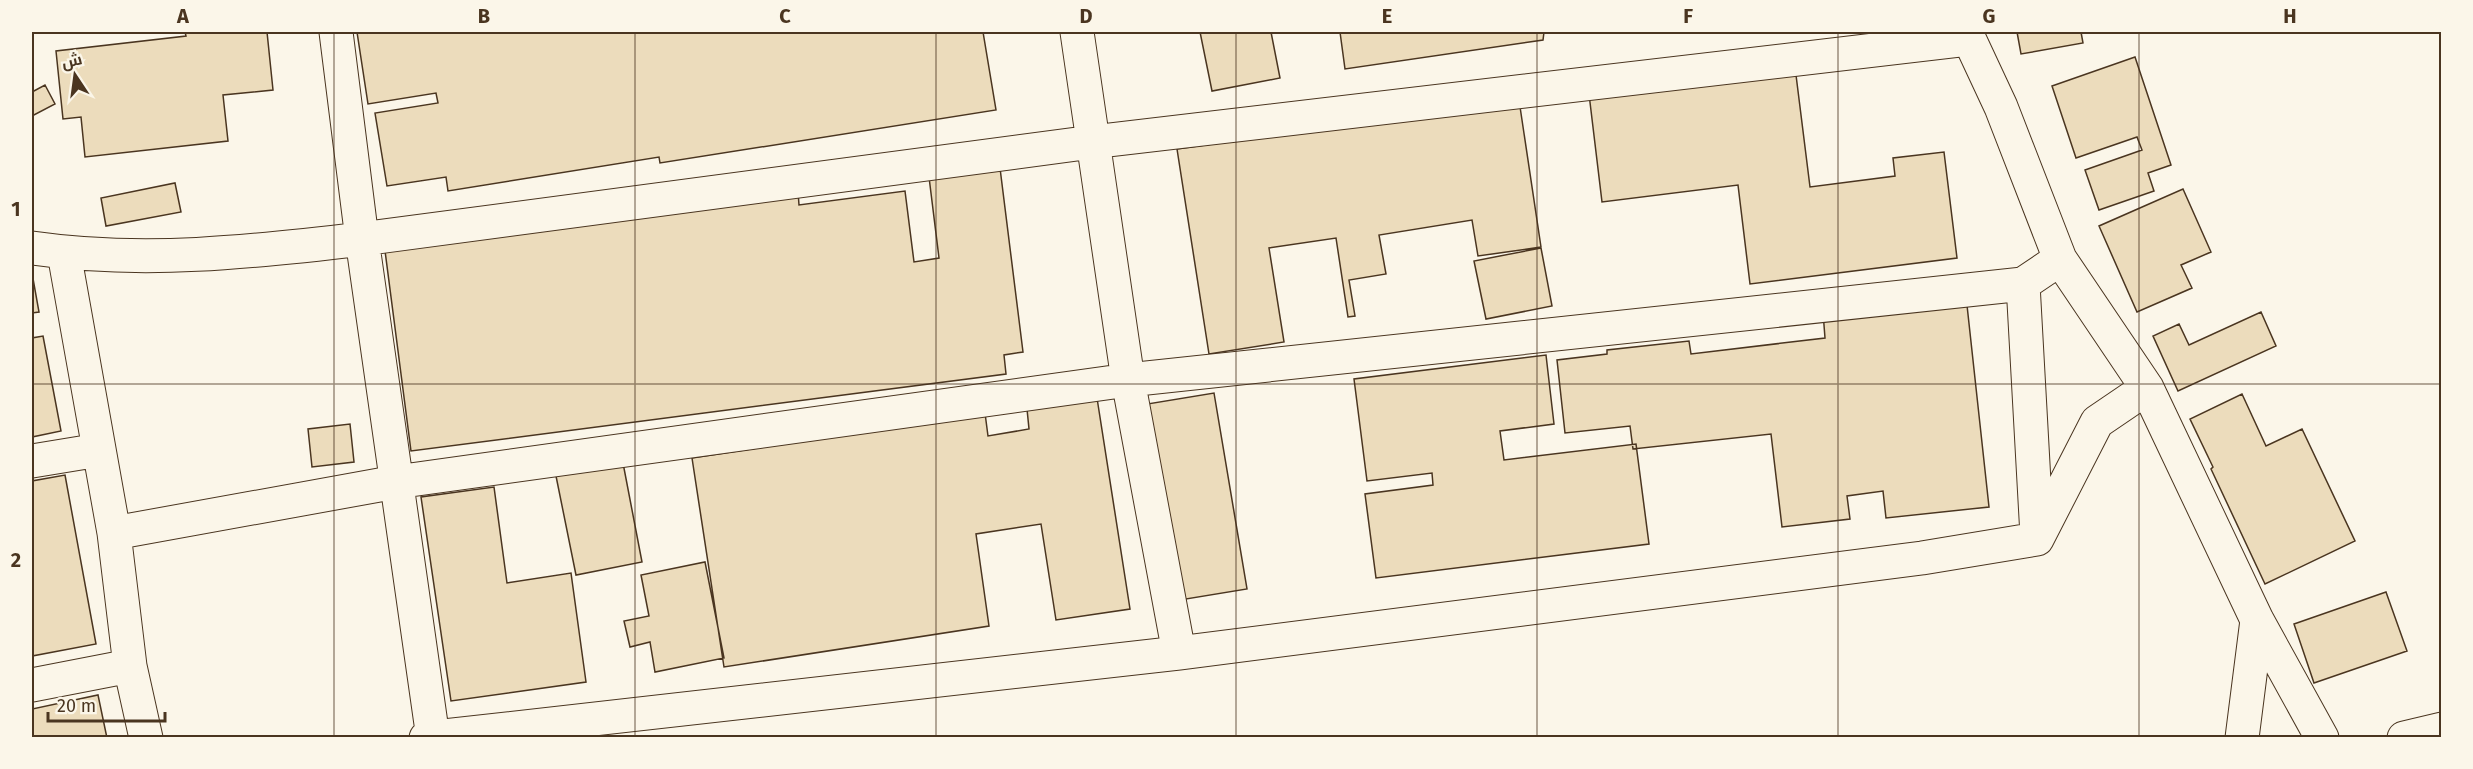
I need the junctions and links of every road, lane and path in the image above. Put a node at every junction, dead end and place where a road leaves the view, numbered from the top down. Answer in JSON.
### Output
{"nodes":[{"id":1,"x":336,"y":32,"type":"edge"},
{"id":2,"x":1077,"y":32,"type":"edge"},
{"id":3,"x":1967,"y":35,"type":"edge"},
{"id":4,"x":1092,"y":142,"type":"junction"},
{"id":5,"x":362,"y":239,"type":"junction"},
{"id":6,"x":32,"y":247,"type":"edge"},
{"id":7,"x":64,"y":253,"type":"junction"},
{"id":8,"x":2060,"y":259,"type":"junction"},
{"id":9,"x":2023,"y":284,"type":"junction"},
{"id":10,"x":1128,"y":380,"type":"junction"},
{"id":11,"x":2147,"y":388,"type":"junction"},
{"id":12,"x":99,"y":450,"type":"junction"},
{"id":13,"x":32,"y":461,"type":"edge"},
{"id":14,"x":396,"y":482,"type":"junction"},
{"id":15,"x":114,"y":533,"type":"junction"},
{"id":16,"x":2037,"y":539,"type":"junction"},
{"id":17,"x":2257,"y":620,"type":"junction"},
{"id":18,"x":1179,"y":653,"type":"junction"},
{"id":19,"x":130,"y":666,"type":"junction"},
{"id":20,"x":32,"y":685,"type":"edge"},
{"id":21,"x":431,"y":737,"type":"edge"},
{"id":22,"x":146,"y":738,"type":"edge"},
{"id":23,"x":2242,"y":738,"type":"edge"},
{"id":24,"x":2322,"y":738,"type":"edge"}],
"edges":[{"from":1,"to":5,"type":"street"},
{"from":2,"to":4,"type":"street"},
{"from":3,"to":4,"type":"street"},
{"from":3,"to":8,"type":"street"},
{"from":4,"to":5,"type":"street"},
{"from":4,"to":10,"type":"street"},
{"from":5,"to":7,"type":"street"},
{"from":5,"to":14,"type":"street"},
{"from":6,"to":7,"type":"street"},
{"from":7,"to":12,"type":"street"},
{"from":8,"to":9,"type":"street"},
{"from":8,"to":11,"type":"street"},
{"from":9,"to":10,"type":"street"},
{"from":9,"to":16,"type":"street"},
{"from":10,"to":14,"type":"street"},
{"from":10,"to":18,"type":"street"},
{"from":11,"to":16,"type":"street"},
{"from":11,"to":17,"type":"street"},
{"from":12,"to":13,"type":"street"},
{"from":12,"to":15,"type":"street"},
{"from":14,"to":15,"type":"street"},
{"from":14,"to":21,"type":"street"},
{"from":15,"to":19,"type":"street"},
{"from":16,"to":18,"type":"street"},
{"from":17,"to":23,"type":"street"},
{"from":17,"to":24,"type":"street"},
{"from":18,"to":21,"type":"street"},
{"from":19,"to":20,"type":"street"},
{"from":19,"to":22,"type":"street"}]}
